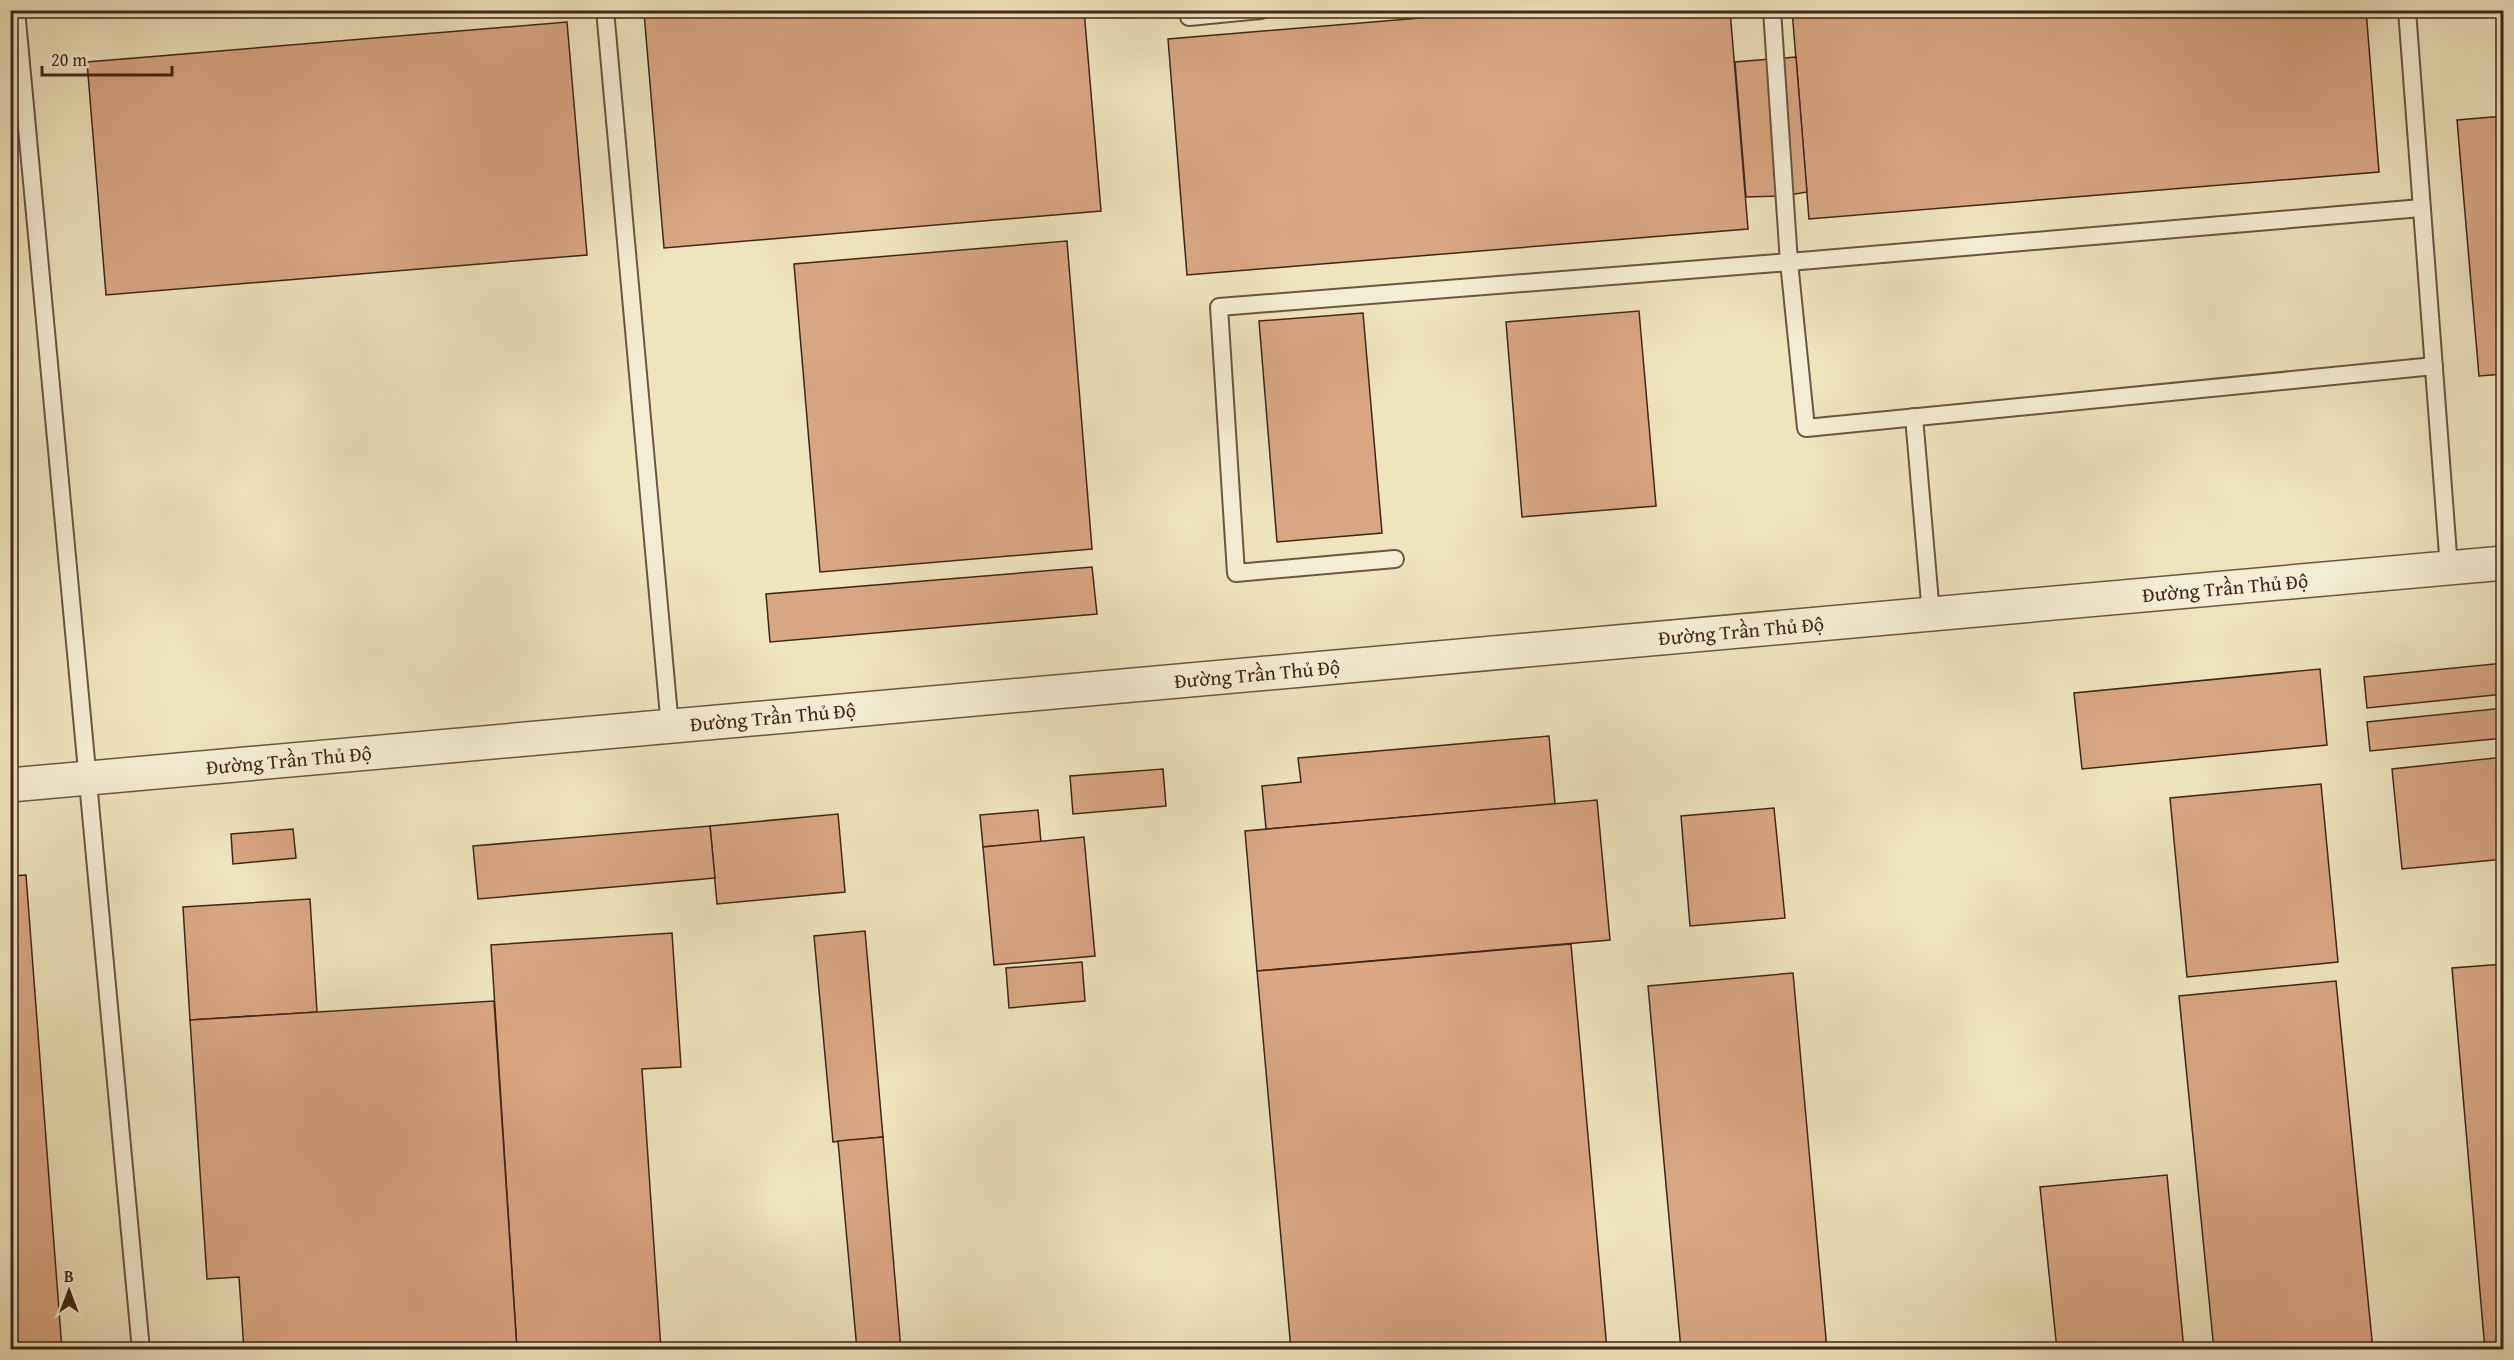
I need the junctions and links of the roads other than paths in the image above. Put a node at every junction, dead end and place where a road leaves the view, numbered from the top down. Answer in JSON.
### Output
{"nodes":[{"id":1,"x":16,"y":10,"type":"edge"},
{"id":2,"x":605,"y":10,"type":"edge"},
{"id":3,"x":1261,"y":10,"type":"edge"},
{"id":4,"x":1772,"y":10,"type":"edge"},
{"id":5,"x":2407,"y":10,"type":"edge"},
{"id":6,"x":1189,"y":17,"type":"dead end"},
{"id":7,"x":2421,"y":208,"type":"junction"},
{"id":8,"x":1789,"y":262,"type":"junction"},
{"id":9,"x":2434,"y":366,"type":"junction"},
{"id":10,"x":1914,"y":417,"type":"junction"},
{"id":11,"x":1395,"y":560,"type":"dead end"},
{"id":12,"x":2504,"y":563,"type":"edge"},
{"id":13,"x":2449,"y":568,"type":"junction"},
{"id":14,"x":1931,"y":614,"type":"junction"},
{"id":15,"x":670,"y":727,"type":"junction"},
{"id":16,"x":87,"y":779,"type":"junction"},
{"id":17,"x":10,"y":786,"type":"edge"},
{"id":18,"x":141,"y":1350,"type":"edge"}],
"edges":[{"from":1,"to":16,"type":"lane"},
{"from":2,"to":15,"type":"lane"},
{"from":3,"to":6,"type":"lane"},
{"from":4,"to":8,"type":"lane"},
{"from":5,"to":7,"type":"lane"},
{"from":7,"to":8,"type":"lane"},
{"from":7,"to":9,"type":"lane"},
{"from":8,"to":10,"type":"lane"},
{"from":8,"to":11,"type":"lane"},
{"from":9,"to":10,"type":"lane"},
{"from":9,"to":13,"type":"lane"},
{"from":10,"to":14,"type":"lane"},
{"from":12,"to":13,"type":"street","name":"Đường Trần Thủ Độ"},
{"from":13,"to":14,"type":"street","name":"Đường Trần Thủ Độ"},
{"from":14,"to":15,"type":"street","name":"Đường Trần Thủ Độ"},
{"from":15,"to":16,"type":"street","name":"Đường Trần Thủ Độ"},
{"from":16,"to":17,"type":"street","name":"Đường Trần Thủ Độ"},
{"from":16,"to":18,"type":"lane"}]}
